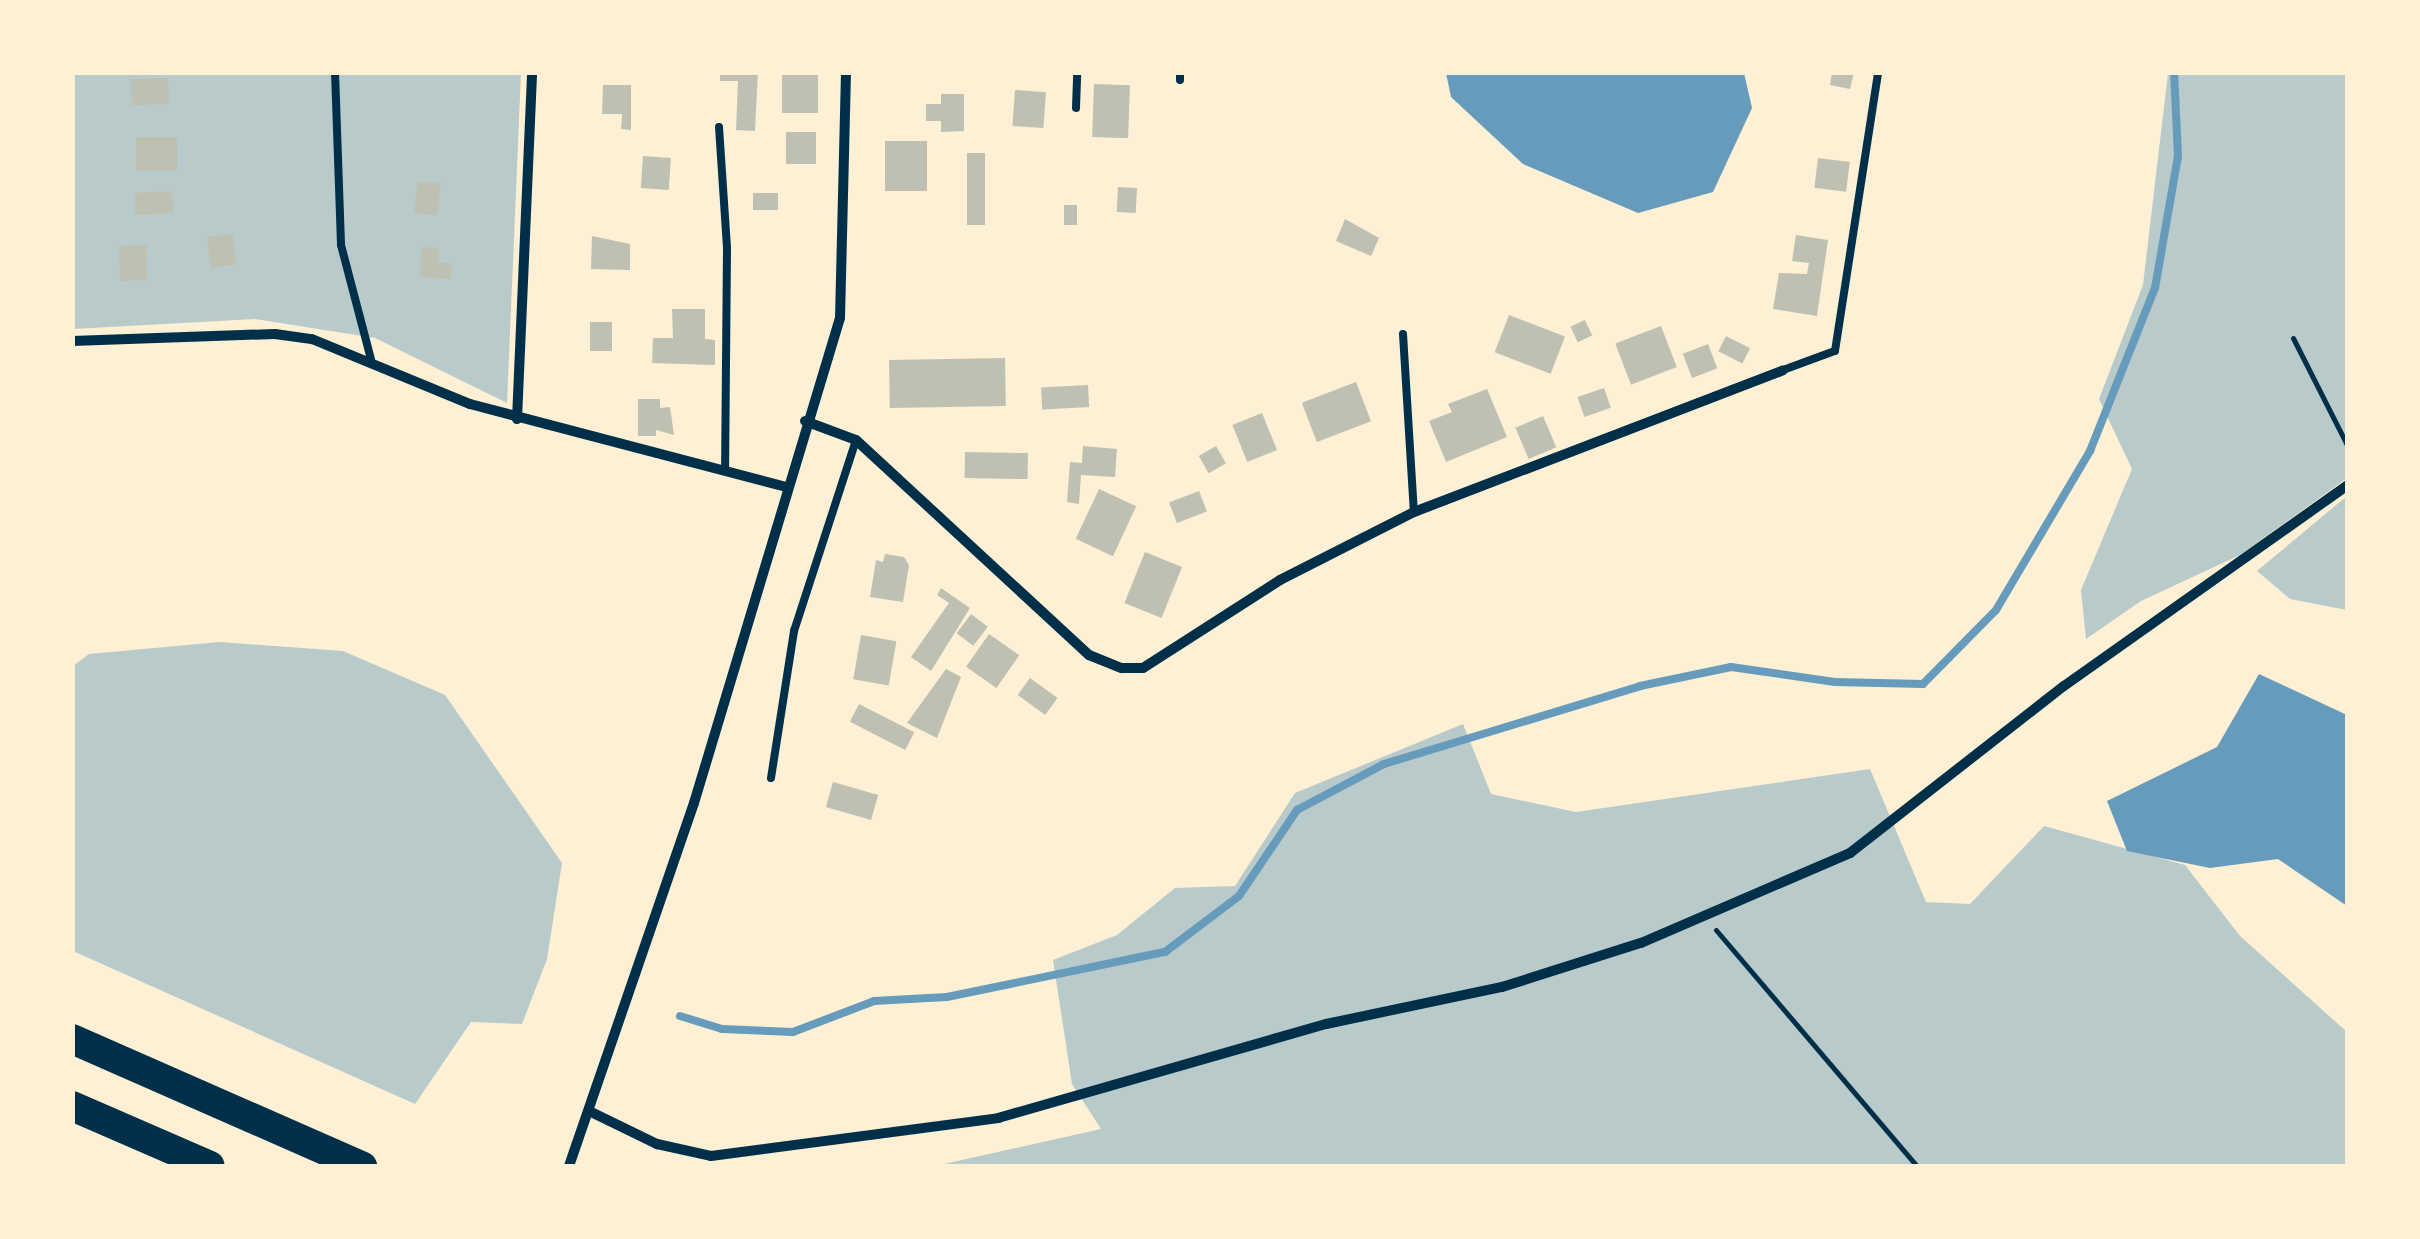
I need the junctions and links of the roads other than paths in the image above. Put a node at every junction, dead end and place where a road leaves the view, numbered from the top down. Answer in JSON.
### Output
{"nodes":[{"id":1,"x":335,"y":72,"type":"edge"},
{"id":2,"x":532,"y":72,"type":"edge"},
{"id":3,"x":846,"y":72,"type":"edge"},
{"id":4,"x":1076,"y":72,"type":"edge"},
{"id":5,"x":1878,"y":72,"type":"edge"},
{"id":6,"x":1076,"y":108,"type":"dead end"},
{"id":7,"x":719,"y":128,"type":"dead end"},
{"id":8,"x":1403,"y":334,"type":"dead end"},
{"id":9,"x":72,"y":341,"type":"edge"},
{"id":10,"x":371,"y":359,"type":"junction"},
{"id":11,"x":1783,"y":370,"type":"joint"},
{"id":12,"x":517,"y":419,"type":"junction"},
{"id":13,"x":804,"y":421,"type":"junction"},
{"id":14,"x":856,"y":440,"type":"junction"},
{"id":15,"x":725,"y":470,"type":"junction"},
{"id":16,"x":2348,"y":485,"type":"edge"},
{"id":17,"x":787,"y":487,"type":"junction"},
{"id":18,"x":1414,"y":512,"type":"junction"},
{"id":19,"x":771,"y":778,"type":"dead end"},
{"id":20,"x":72,"y":1039,"type":"edge"},
{"id":21,"x":72,"y":1106,"type":"edge"},
{"id":22,"x":590,"y":1111,"type":"junction"},
{"id":23,"x":210,"y":1166,"type":"edge"},
{"id":24,"x":362,"y":1166,"type":"edge"},
{"id":25,"x":569,"y":1166,"type":"edge"}],
"edges":[{"from":1,"to":10,"type":"lane"},
{"from":2,"to":12,"type":"street"},
{"from":3,"to":13,"type":"street"},
{"from":4,"to":6,"type":"lane"},
{"from":5,"to":11,"type":"lane"},
{"from":7,"to":15,"type":"lane"},
{"from":8,"to":18,"type":"lane"},
{"from":9,"to":10,"type":"street"},
{"from":10,"to":12,"type":"street"},
{"from":11,"to":18,"type":"street"},
{"from":12,"to":15,"type":"street"},
{"from":13,"to":14,"type":"street"},
{"from":13,"to":17,"type":"street"},
{"from":14,"to":18,"type":"street"},
{"from":14,"to":19,"type":"lane"},
{"from":15,"to":17,"type":"street"},
{"from":16,"to":22,"type":"street"},
{"from":17,"to":22,"type":"street"},
{"from":20,"to":24,"type":"highway"},
{"from":21,"to":23,"type":"highway"},
{"from":22,"to":25,"type":"street"}]}
